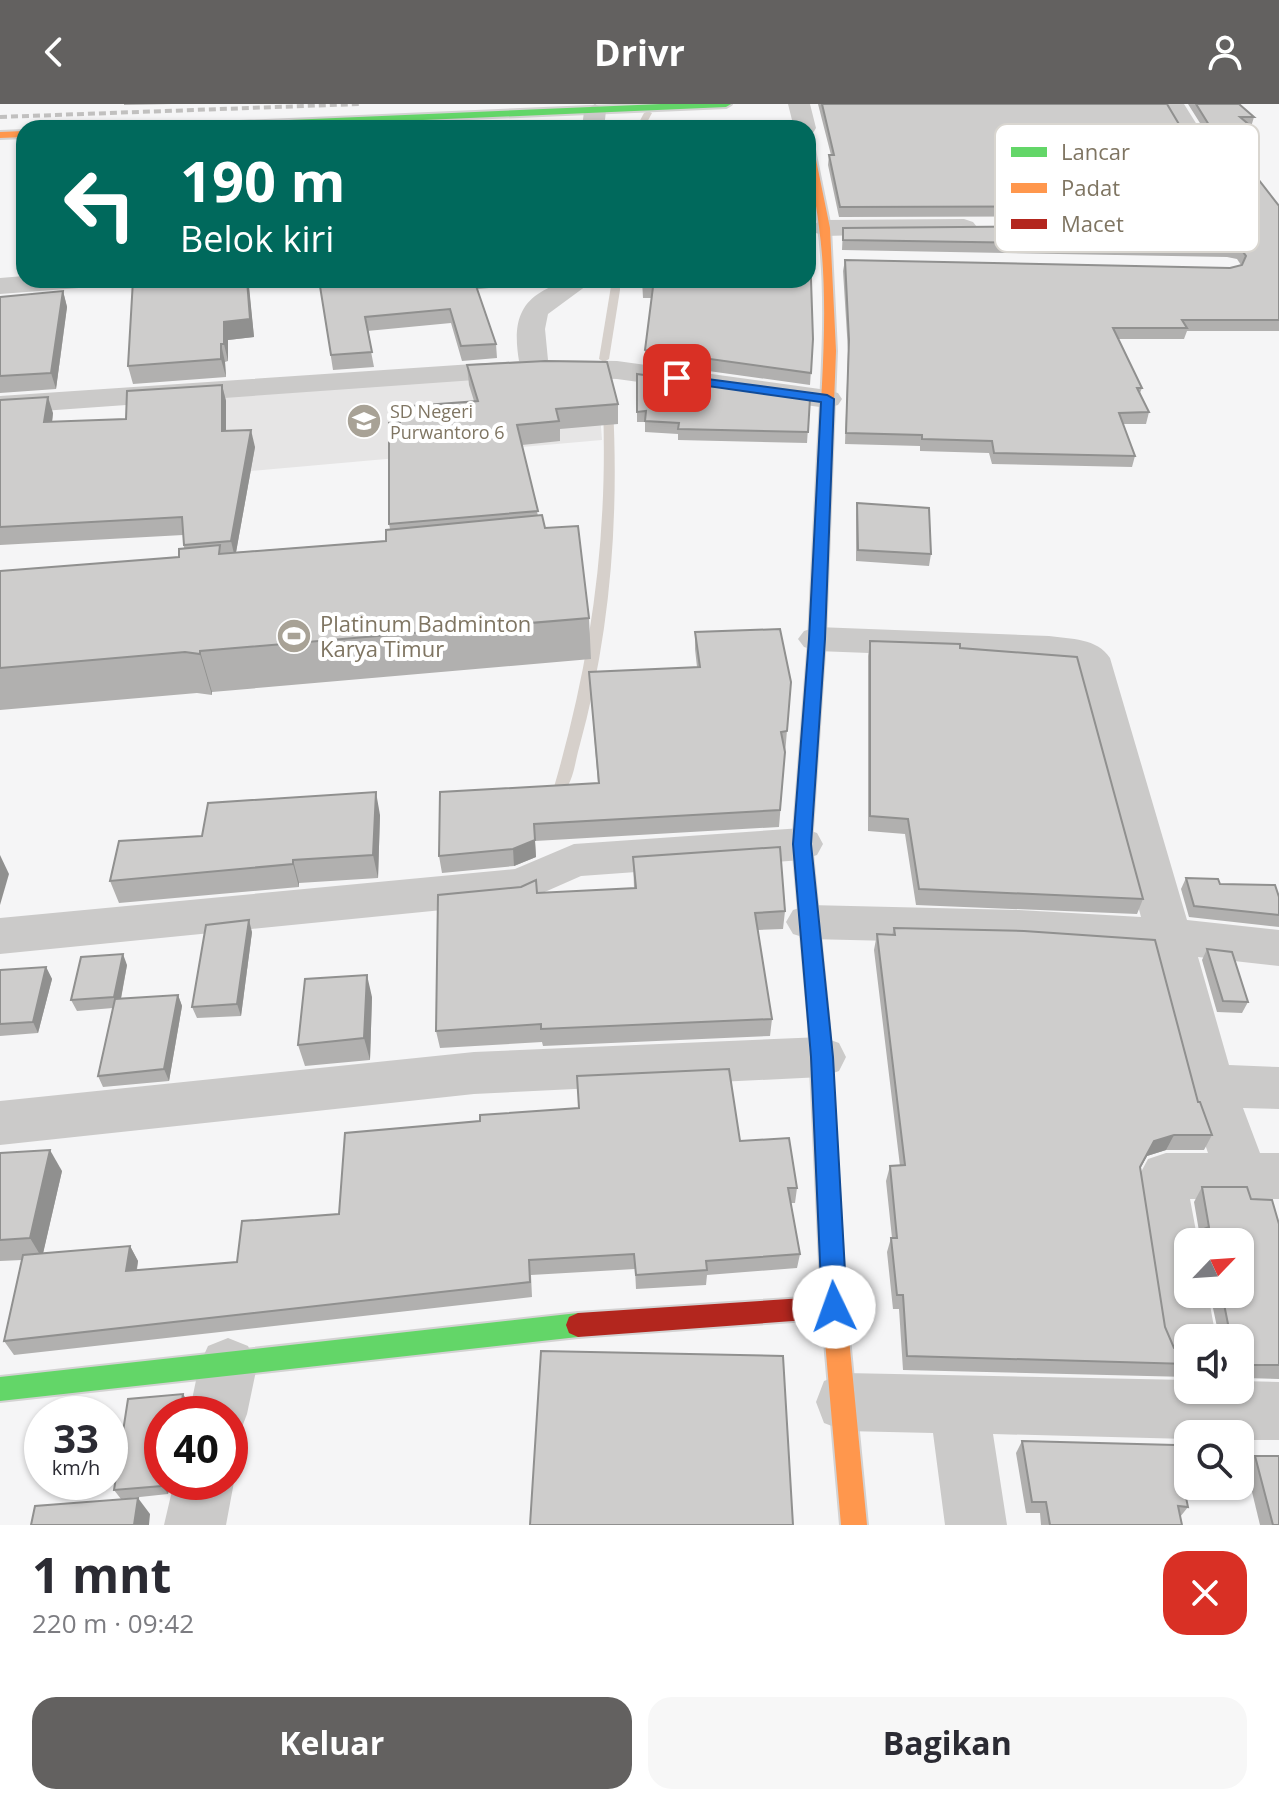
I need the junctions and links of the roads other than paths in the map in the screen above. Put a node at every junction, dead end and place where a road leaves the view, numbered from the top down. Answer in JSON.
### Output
{"nodes":[{"id":1,"x":726,"y":104,"type":"edge"},
{"id":2,"x":1173,"y":104,"type":"edge"},
{"id":3,"x":594,"y":119,"type":"edge"},
{"id":4,"x":547,"y":120,"type":"edge"},
{"id":5,"x":1185,"y":124,"type":"edge"},
{"id":6,"x":816,"y":184,"type":"edge"},
{"id":7,"x":994,"y":227,"type":"edge"},
{"id":8,"x":825,"y":228,"type":"junction"},
{"id":9,"x":827,"y":261,"type":"junction"},
{"id":10,"x":857,"y":262,"type":"edge"},
{"id":11,"x":569,"y":288,"type":"edge"},
{"id":12,"x":535,"y":368,"type":"junction"},
{"id":13,"x":827,"y":399,"type":"junction"},
{"id":14,"x":0,"y":405,"type":"edge"},
{"id":15,"x":817,"y":639,"type":"junction"},
{"id":16,"x":802,"y":844,"type":"junction"},
{"id":17,"x":809,"y":922,"type":"junction"},
{"id":18,"x":0,"y":936,"type":"edge"},
{"id":19,"x":1169,"y":936,"type":"junction"},
{"id":20,"x":1279,"y":948,"type":"edge"},
{"id":21,"x":822,"y":1057,"type":"junction"},
{"id":22,"x":1210,"y":1085,"type":"junction"},
{"id":23,"x":1279,"y":1088,"type":"edge"},
{"id":24,"x":0,"y":1123,"type":"edge"},
{"id":25,"x":1260,"y":1176,"type":"edge"},
{"id":26,"x":834,"y":1307,"type":"junction"},
{"id":27,"x":1185,"y":1324,"type":"edge"},
{"id":28,"x":0,"y":1389,"type":"edge"},
{"id":29,"x":223,"y":1390,"type":"edge"},
{"id":30,"x":1174,"y":1400,"type":"edge"},
{"id":31,"x":845,"y":1402,"type":"junction"},
{"id":32,"x":959,"y":1404,"type":"junction"},
{"id":33,"x":1228,"y":1404,"type":"edge"},
{"id":34,"x":1279,"y":1411,"type":"edge"},
{"id":35,"x":200,"y":1500,"type":"edge"},
{"id":36,"x":195,"y":1525,"type":"edge"},
{"id":37,"x":854,"y":1525,"type":"edge"},
{"id":38,"x":976,"y":1525,"type":"edge"}],
"edges":[{"from":1,"to":3,"type":"street"},
{"from":2,"to":5,"type":"street"},
{"from":3,"to":4,"type":"street"},
{"from":6,"to":8,"type":"street"},
{"from":7,"to":8,"type":"street"},
{"from":8,"to":9,"type":"street"},
{"from":9,"to":10,"type":"street"},
{"from":9,"to":13,"type":"street"},
{"from":11,"to":12,"type":"street"},
{"from":12,"to":13,"type":"street"},
{"from":12,"to":14,"type":"street"},
{"from":13,"to":15,"type":"street"},
{"from":15,"to":16,"type":"street"},
{"from":15,"to":19,"type":"street"},
{"from":16,"to":17,"type":"street"},
{"from":16,"to":18,"type":"street"},
{"from":17,"to":19,"type":"street"},
{"from":17,"to":21,"type":"street"},
{"from":19,"to":20,"type":"street"},
{"from":19,"to":22,"type":"street"},
{"from":21,"to":24,"type":"street"},
{"from":21,"to":26,"type":"street"},
{"from":22,"to":23,"type":"street"},
{"from":22,"to":25,"type":"street"},
{"from":25,"to":27,"type":"street"},
{"from":26,"to":29,"type":"street"},
{"from":26,"to":31,"type":"street"},
{"from":28,"to":29,"type":"street"},
{"from":30,"to":32,"type":"street"},
{"from":31,"to":32,"type":"street"},
{"from":31,"to":37,"type":"street"},
{"from":32,"to":38,"type":"street"},
{"from":33,"to":34,"type":"street"},
{"from":35,"to":36,"type":"street"}]}
